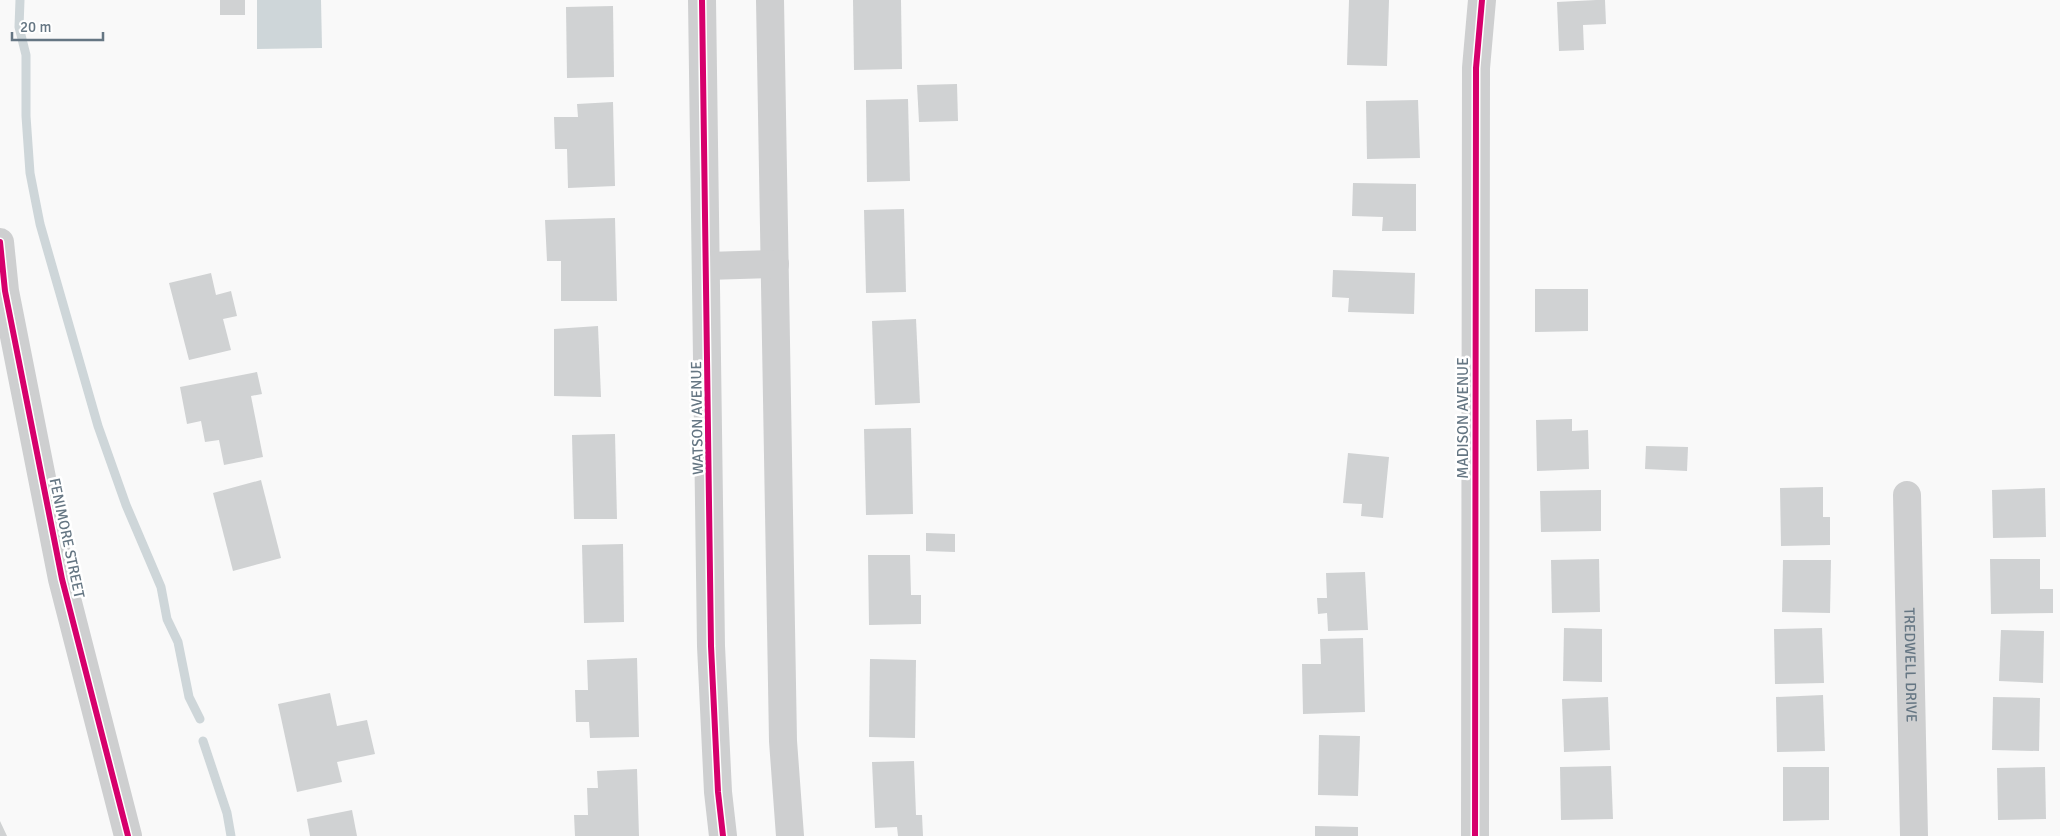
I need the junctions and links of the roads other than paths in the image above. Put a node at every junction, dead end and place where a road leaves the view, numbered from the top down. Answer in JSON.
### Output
{"nodes":[{"id":1,"x":702,"y":0,"type":"edge"},
{"id":2,"x":770,"y":0,"type":"edge"},
{"id":3,"x":1482,"y":0,"type":"edge"},
{"id":4,"x":0,"y":242,"type":"edge"},
{"id":5,"x":775,"y":264,"type":"junction"},
{"id":6,"x":707,"y":266,"type":"junction"},
{"id":7,"x":1907,"y":494,"type":"dead end"},
{"id":8,"x":128,"y":836,"type":"edge"},
{"id":9,"x":723,"y":836,"type":"edge"},
{"id":10,"x":790,"y":836,"type":"edge"},
{"id":11,"x":1475,"y":836,"type":"edge"},
{"id":12,"x":1914,"y":836,"type":"edge"}],
"edges":[{"from":1,"to":6,"type":"street","name":"WATSON AVENUE"},
{"from":2,"to":5,"type":"street"},
{"from":3,"to":11,"type":"street","name":"MADISON AVENUE"},
{"from":4,"to":8,"type":"street","name":"FENIMORE STREET"},
{"from":5,"to":6,"type":"street"},
{"from":5,"to":10,"type":"street"},
{"from":6,"to":9,"type":"street","name":"WATSON AVENUE"},
{"from":7,"to":12,"type":"street","name":"TREDWELL DRIVE"}]}
